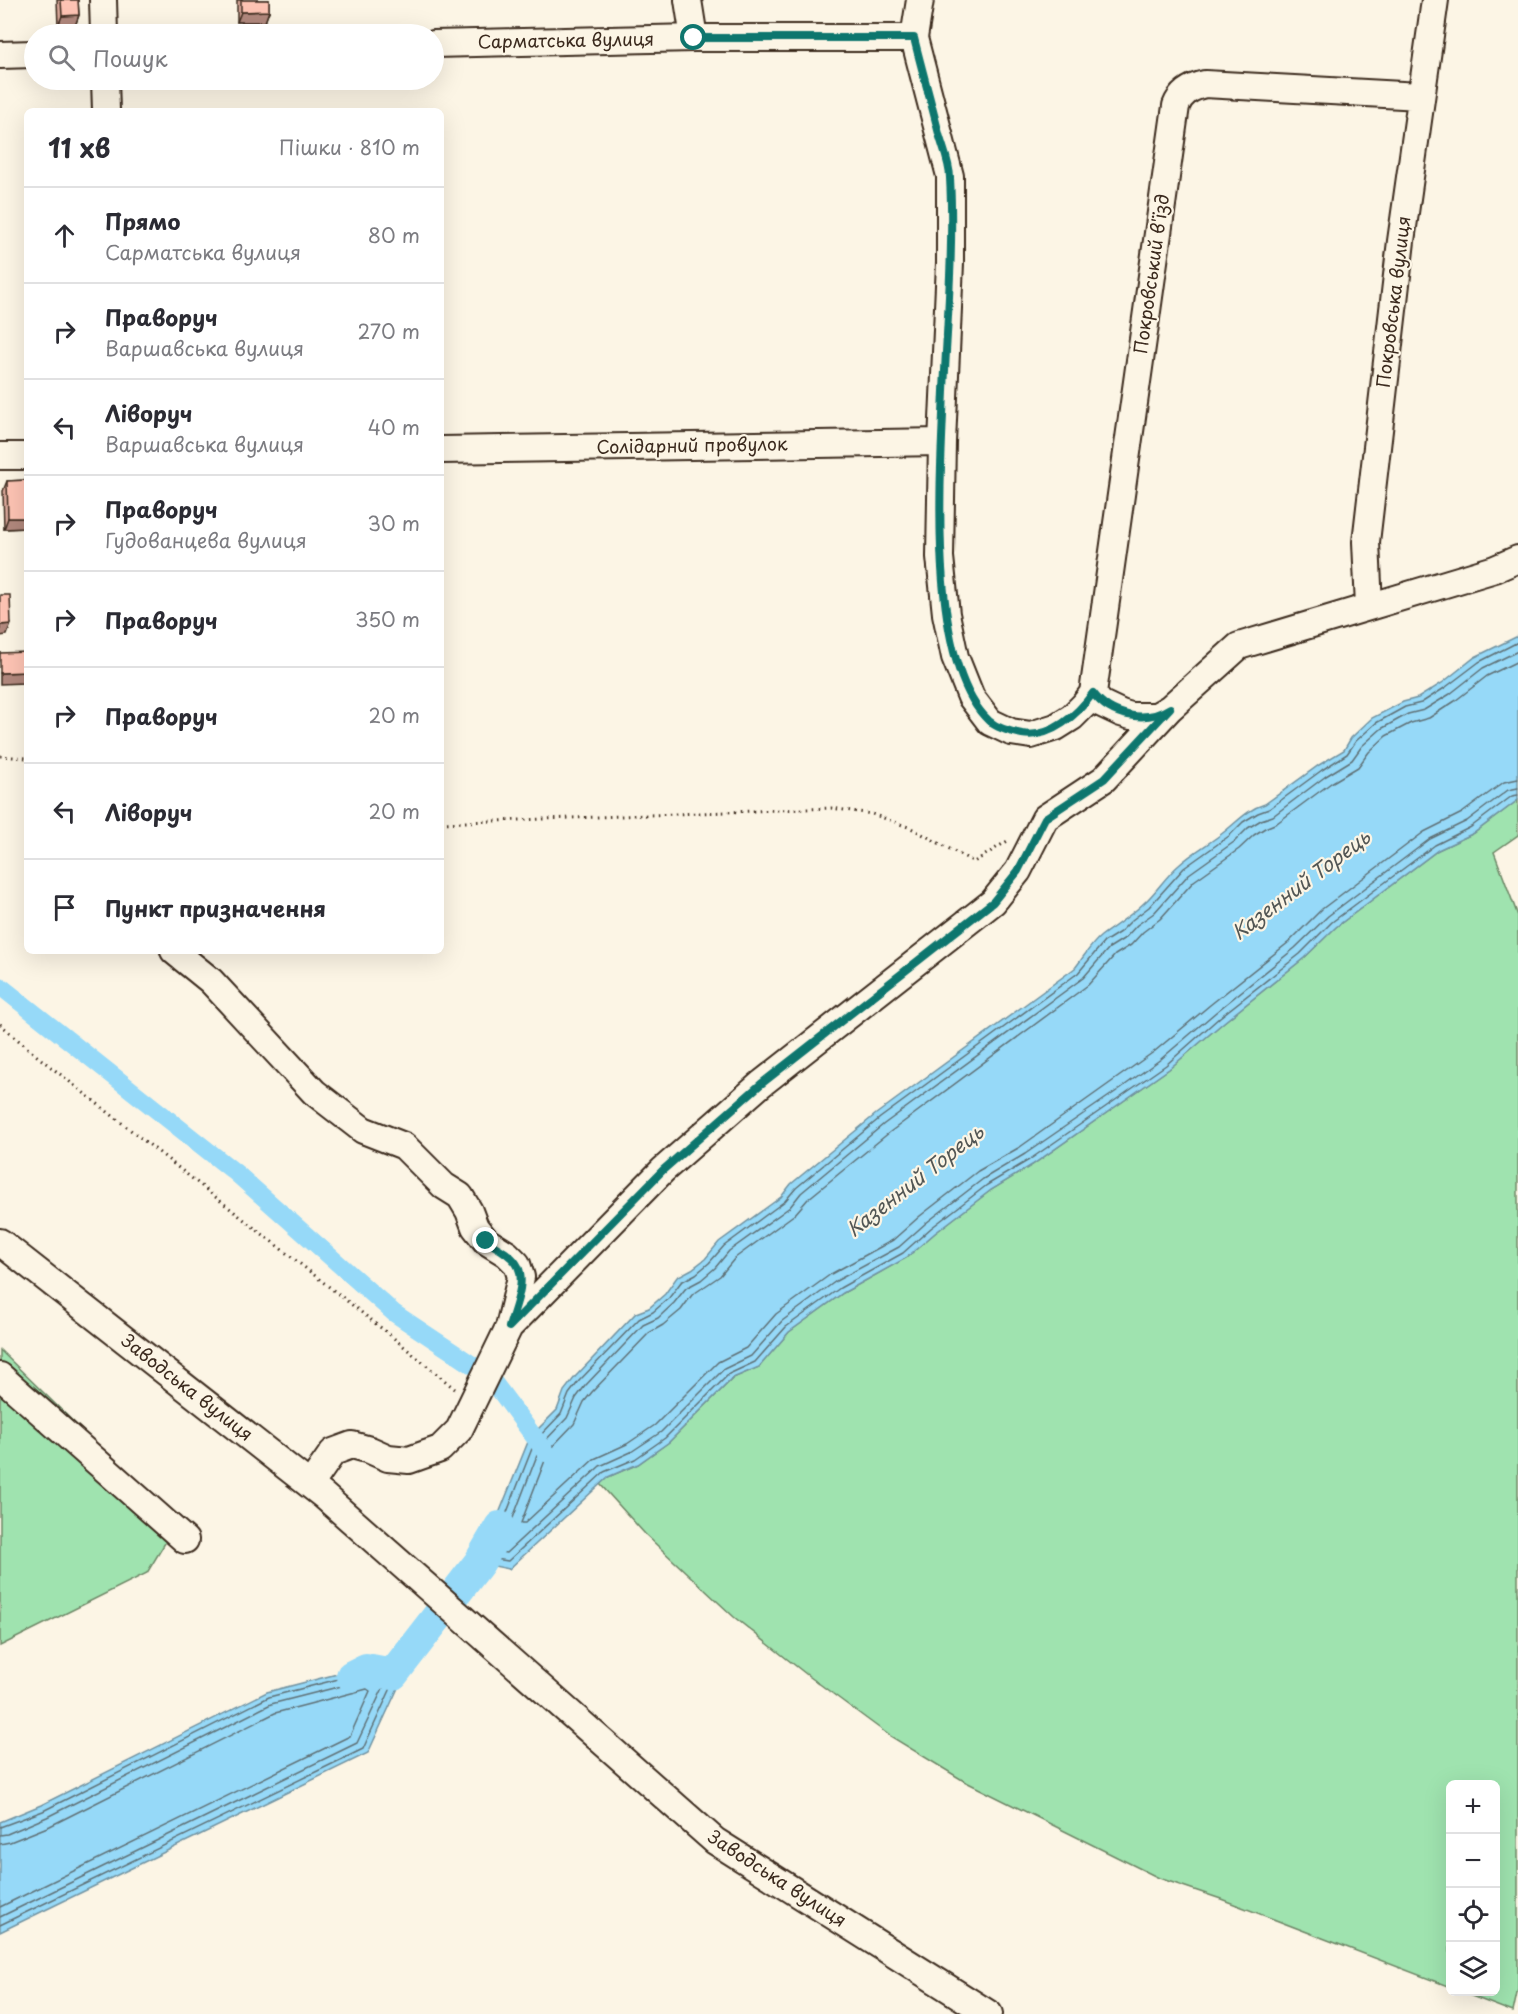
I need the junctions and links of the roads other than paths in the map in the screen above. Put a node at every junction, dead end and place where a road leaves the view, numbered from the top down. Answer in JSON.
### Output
{"nodes":[{"id":1,"x":103,"y":0,"type":"edge"},
{"id":2,"x":688,"y":0,"type":"edge"},
{"id":3,"x":920,"y":0,"type":"edge"},
{"id":4,"x":1435,"y":0,"type":"edge"},
{"id":5,"x":104,"y":24,"type":"edge"},
{"id":6,"x":694,"y":38,"type":"junction"},
{"id":7,"x":914,"y":38,"type":"junction"},
{"id":8,"x":444,"y":44,"type":"edge"},
{"id":9,"x":24,"y":54,"type":"edge"},
{"id":10,"x":0,"y":55,"type":"edge"},
{"id":11,"x":105,"y":90,"type":"edge"},
{"id":12,"x":1420,"y":96,"type":"junction"},
{"id":13,"x":106,"y":108,"type":"edge"},
{"id":14,"x":942,"y":442,"type":"junction"},
{"id":15,"x":444,"y":450,"type":"edge"},
{"id":16,"x":0,"y":456,"type":"edge"},
{"id":17,"x":24,"y":456,"type":"edge"},
{"id":18,"x":1518,"y":559,"type":"edge"},
{"id":19,"x":1369,"y":606,"type":"junction"},
{"id":20,"x":1093,"y":693,"type":"junction"},
{"id":21,"x":1170,"y":708,"type":"junction"},
{"id":22,"x":178,"y":954,"type":"edge"},
{"id":23,"x":0,"y":1242,"type":"edge"},
{"id":24,"x":509,"y":1327,"type":"junction"},
{"id":25,"x":0,"y":1376,"type":"edge"},
{"id":26,"x":310,"y":1485,"type":"junction"},
{"id":27,"x":185,"y":1540,"type":"dead end"},
{"id":28,"x":989,"y":2014,"type":"edge"}],
"edges":[{"from":1,"to":5,"type":"street"},
{"from":2,"to":6,"type":"street"},
{"from":3,"to":7,"type":"street"},
{"from":4,"to":12,"type":"street","name":"Покровська вулиця"},
{"from":6,"to":7,"type":"street","name":"Сарматська вулиця"},
{"from":6,"to":8,"type":"street","name":"Сарматська вулиця"},
{"from":7,"to":14,"type":"street"},
{"from":9,"to":10,"type":"street"},
{"from":11,"to":13,"type":"street"},
{"from":12,"to":19,"type":"street","name":"Покровська вулиця"},
{"from":12,"to":20,"type":"street","name":"Покровський в'їзд"},
{"from":14,"to":15,"type":"street","name":"Солідарний провулок"},
{"from":14,"to":20,"type":"street"},
{"from":16,"to":17,"type":"street"},
{"from":18,"to":19,"type":"street"},
{"from":19,"to":21,"type":"street"},
{"from":20,"to":21,"type":"street"},
{"from":21,"to":24,"type":"street"},
{"from":22,"to":24,"type":"street"},
{"from":23,"to":26,"type":"street","name":"Заводська вулиця"},
{"from":24,"to":26,"type":"street"},
{"from":25,"to":27,"type":"street"},
{"from":26,"to":28,"type":"street","name":"Заводська вулиця"}]}
